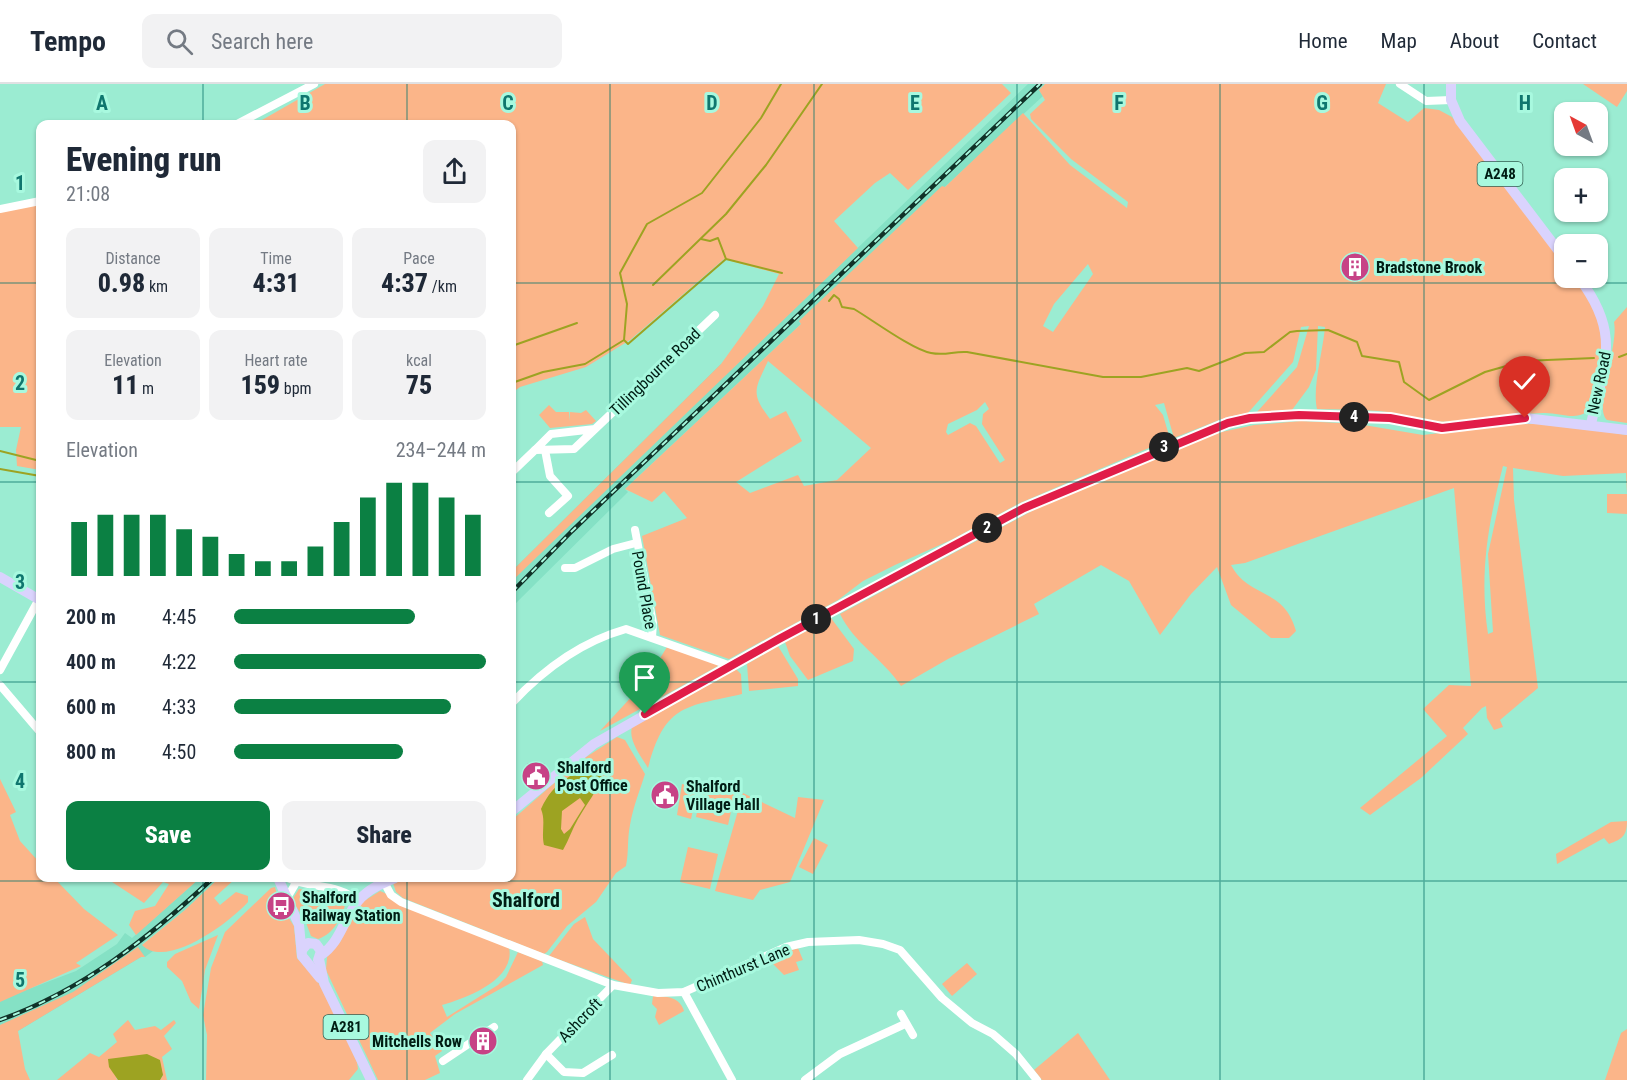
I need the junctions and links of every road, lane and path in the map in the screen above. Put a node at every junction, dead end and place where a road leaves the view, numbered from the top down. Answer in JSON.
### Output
{"nodes":[{"id":1,"x":314,"y":84,"type":"edge"},
{"id":2,"x":1400,"y":84,"type":"edge"},
{"id":3,"x":1451,"y":84,"type":"edge"},
{"id":4,"x":1451,"y":100,"type":"junction"},
{"id":5,"x":245,"y":120,"type":"edge"},
{"id":6,"x":36,"y":202,"type":"edge"},
{"id":7,"x":0,"y":209,"type":"edge"},
{"id":8,"x":1554,"y":245,"type":"edge"},
{"id":9,"x":1586,"y":288,"type":"edge"},
{"id":10,"x":716,"y":315,"type":"dead end"},
{"id":11,"x":1591,"y":424,"type":"junction"},
{"id":12,"x":595,"y":429,"type":"junction"},
{"id":13,"x":1627,"y":429,"type":"edge"},
{"id":14,"x":535,"y":450,"type":"junction"},
{"id":15,"x":545,"y":450,"type":"junction"},
{"id":16,"x":516,"y":468,"type":"edge"},
{"id":17,"x":549,"y":513,"type":"dead end"},
{"id":18,"x":635,"y":530,"type":"dead end"},
{"id":19,"x":636,"y":543,"type":"junction"},
{"id":20,"x":565,"y":568,"type":"dead end"},
{"id":21,"x":0,"y":577,"type":"edge"},
{"id":22,"x":36,"y":597,"type":"edge"},
{"id":23,"x":36,"y":606,"type":"edge"},
{"id":24,"x":652,"y":638,"type":"junction"},
{"id":25,"x":731,"y":666,"type":"junction"},
{"id":26,"x":0,"y":670,"type":"edge"},
{"id":27,"x":0,"y":685,"type":"edge"},
{"id":28,"x":516,"y":699,"type":"edge"},
{"id":29,"x":36,"y":727,"type":"edge"},
{"id":30,"x":516,"y":808,"type":"edge"},
{"id":31,"x":280,"y":882,"type":"edge"},
{"id":32,"x":291,"y":882,"type":"edge"},
{"id":33,"x":306,"y":882,"type":"edge"},
{"id":34,"x":385,"y":882,"type":"edge"},
{"id":35,"x":389,"y":882,"type":"edge"},
{"id":36,"x":287,"y":898,"type":"junction"},
{"id":37,"x":358,"y":901,"type":"junction"},
{"id":38,"x":298,"y":925,"type":"junction"},
{"id":39,"x":302,"y":950,"type":"junction"},
{"id":40,"x":317,"y":950,"type":"junction"},
{"id":41,"x":306,"y":962,"type":"junction"},
{"id":42,"x":324,"y":983,"type":"junction"},
{"id":43,"x":613,"y":985,"type":"junction"},
{"id":44,"x":684,"y":993,"type":"junction"},
{"id":45,"x":901,"y":1014,"type":"dead end"},
{"id":46,"x":905,"y":1024,"type":"junction"},
{"id":47,"x":494,"y":1027,"type":"dead end"},
{"id":48,"x":913,"y":1035,"type":"dead end"},
{"id":49,"x":546,"y":1054,"type":"junction"},
{"id":50,"x":612,"y":1055,"type":"dead end"},
{"id":51,"x":443,"y":1061,"type":"dead end"},
{"id":52,"x":370,"y":1076,"type":"edge"},
{"id":53,"x":359,"y":1080,"type":"edge"},
{"id":54,"x":527,"y":1080,"type":"edge"},
{"id":55,"x":732,"y":1080,"type":"edge"},
{"id":56,"x":805,"y":1080,"type":"edge"},
{"id":57,"x":1037,"y":1080,"type":"edge"}],
"edges":[{"from":1,"to":5,"type":"street"},
{"from":2,"to":4,"type":"street"},
{"from":3,"to":4,"type":"main road","number":"A248"},
{"from":4,"to":8,"type":"main road","number":"A248"},
{"from":6,"to":7,"type":"street"},
{"from":9,"to":11,"type":"main road","name":"New Road"},
{"from":10,"to":12,"type":"street","name":"Tillingbourne Road"},
{"from":11,"to":13,"type":"main road"},
{"from":11,"to":25,"type":"main road"},
{"from":12,"to":14,"type":"street","name":"Tillingbourne Road"},
{"from":12,"to":15,"type":"street","name":"Tillingbourne Road"},
{"from":14,"to":15,"type":"street","name":"Tillingbourne Road"},
{"from":14,"to":16,"type":"street","name":"Tillingbourne Road"},
{"from":15,"to":17,"type":"street"},
{"from":18,"to":19,"type":"street","name":"Pound Place"},
{"from":19,"to":20,"type":"street"},
{"from":19,"to":24,"type":"street","name":"Pound Place"},
{"from":21,"to":22,"type":"main road"},
{"from":23,"to":26,"type":"street"},
{"from":24,"to":25,"type":"street"},
{"from":24,"to":28,"type":"street"},
{"from":25,"to":30,"type":"main road"},
{"from":27,"to":29,"type":"street"},
{"from":31,"to":36,"type":"main road","number":"A281"},
{"from":32,"to":36,"type":"street"},
{"from":33,"to":37,"type":"street"},
{"from":34,"to":37,"type":"main road"},
{"from":35,"to":43,"type":"street","name":"Chinthurst Lane"},
{"from":36,"to":38,"type":"main road","number":"A281"},
{"from":37,"to":40,"type":"main road"},
{"from":38,"to":39,"type":"main road","number":"A281"},
{"from":38,"to":40,"type":"main road","number":"A281"},
{"from":39,"to":40,"type":"main road"},
{"from":39,"to":41,"type":"main road"},
{"from":40,"to":41,"type":"main road"},
{"from":40,"to":42,"type":"main road","number":"A281"},
{"from":41,"to":42,"type":"main road","number":"A281"},
{"from":42,"to":52,"type":"main road","number":"A281"},
{"from":43,"to":44,"type":"street","name":"Chinthurst Lane"},
{"from":43,"to":49,"type":"street","name":"Ashcroft"},
{"from":44,"to":55,"type":"street"},
{"from":44,"to":57,"type":"street","name":"Chinthurst Lane"},
{"from":45,"to":46,"type":"street"},
{"from":46,"to":48,"type":"street"},
{"from":46,"to":56,"type":"street"},
{"from":47,"to":51,"type":"street"},
{"from":49,"to":50,"type":"street","name":"Ashcroft"},
{"from":49,"to":54,"type":"street","name":"Ashcroft"},
{"from":52,"to":53,"type":"main road"}]}
